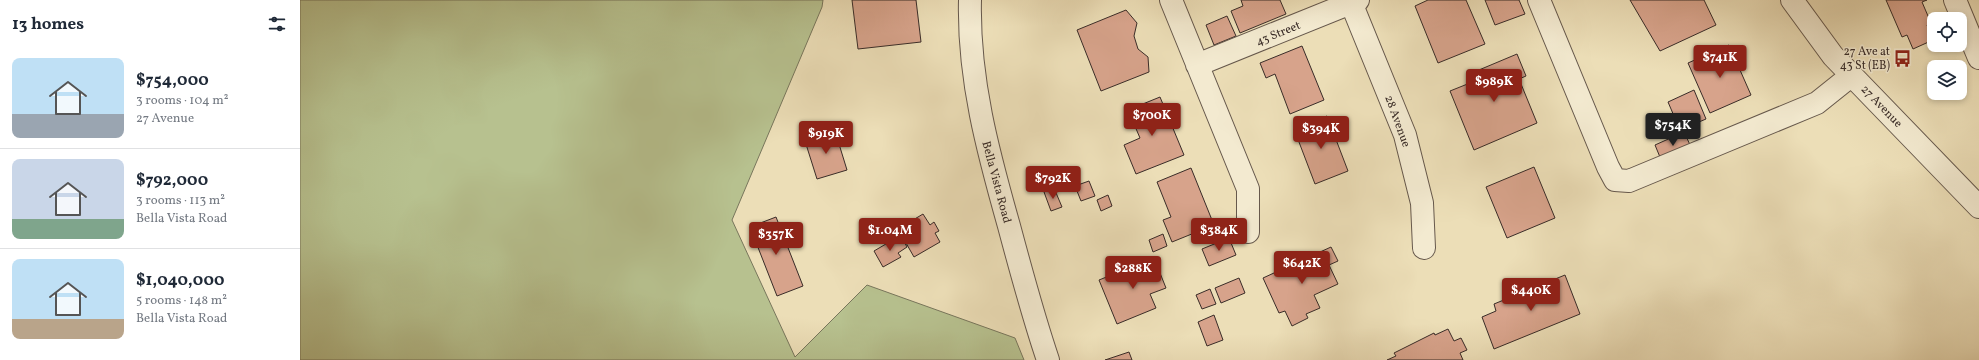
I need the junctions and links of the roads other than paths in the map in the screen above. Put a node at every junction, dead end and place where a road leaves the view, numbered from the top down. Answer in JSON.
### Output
{"nodes":[{"id":1,"x":970,"y":0,"type":"edge"},
{"id":2,"x":1171,"y":0,"type":"edge"},
{"id":3,"x":1539,"y":0,"type":"edge"},
{"id":4,"x":1792,"y":0,"type":"edge"},
{"id":5,"x":1954,"y":0,"type":"edge"},
{"id":6,"x":1353,"y":1,"type":"edge"},
{"id":7,"x":1979,"y":58,"type":"edge"},
{"id":8,"x":1197,"y":65,"type":"junction"},
{"id":9,"x":1852,"y":75,"type":"junction"},
{"id":10,"x":1979,"y":207,"type":"edge"},
{"id":11,"x":1248,"y":232,"type":"dead end"},
{"id":12,"x":1424,"y":248,"type":"dead end"},
{"id":13,"x":1048,"y":360,"type":"edge"}],
"edges":[{"from":1,"to":13,"type":"street","name":"Bella Vista Road"},
{"from":2,"to":8,"type":"street"},
{"from":3,"to":9,"type":"street"},
{"from":4,"to":9,"type":"street","name":"27 Avenue"},
{"from":5,"to":7,"type":"street"},
{"from":6,"to":8,"type":"street","name":"43 Street"},
{"from":6,"to":12,"type":"street","name":"28 Avenue"},
{"from":8,"to":11,"type":"street"},
{"from":9,"to":10,"type":"street","name":"27 Avenue"}]}
